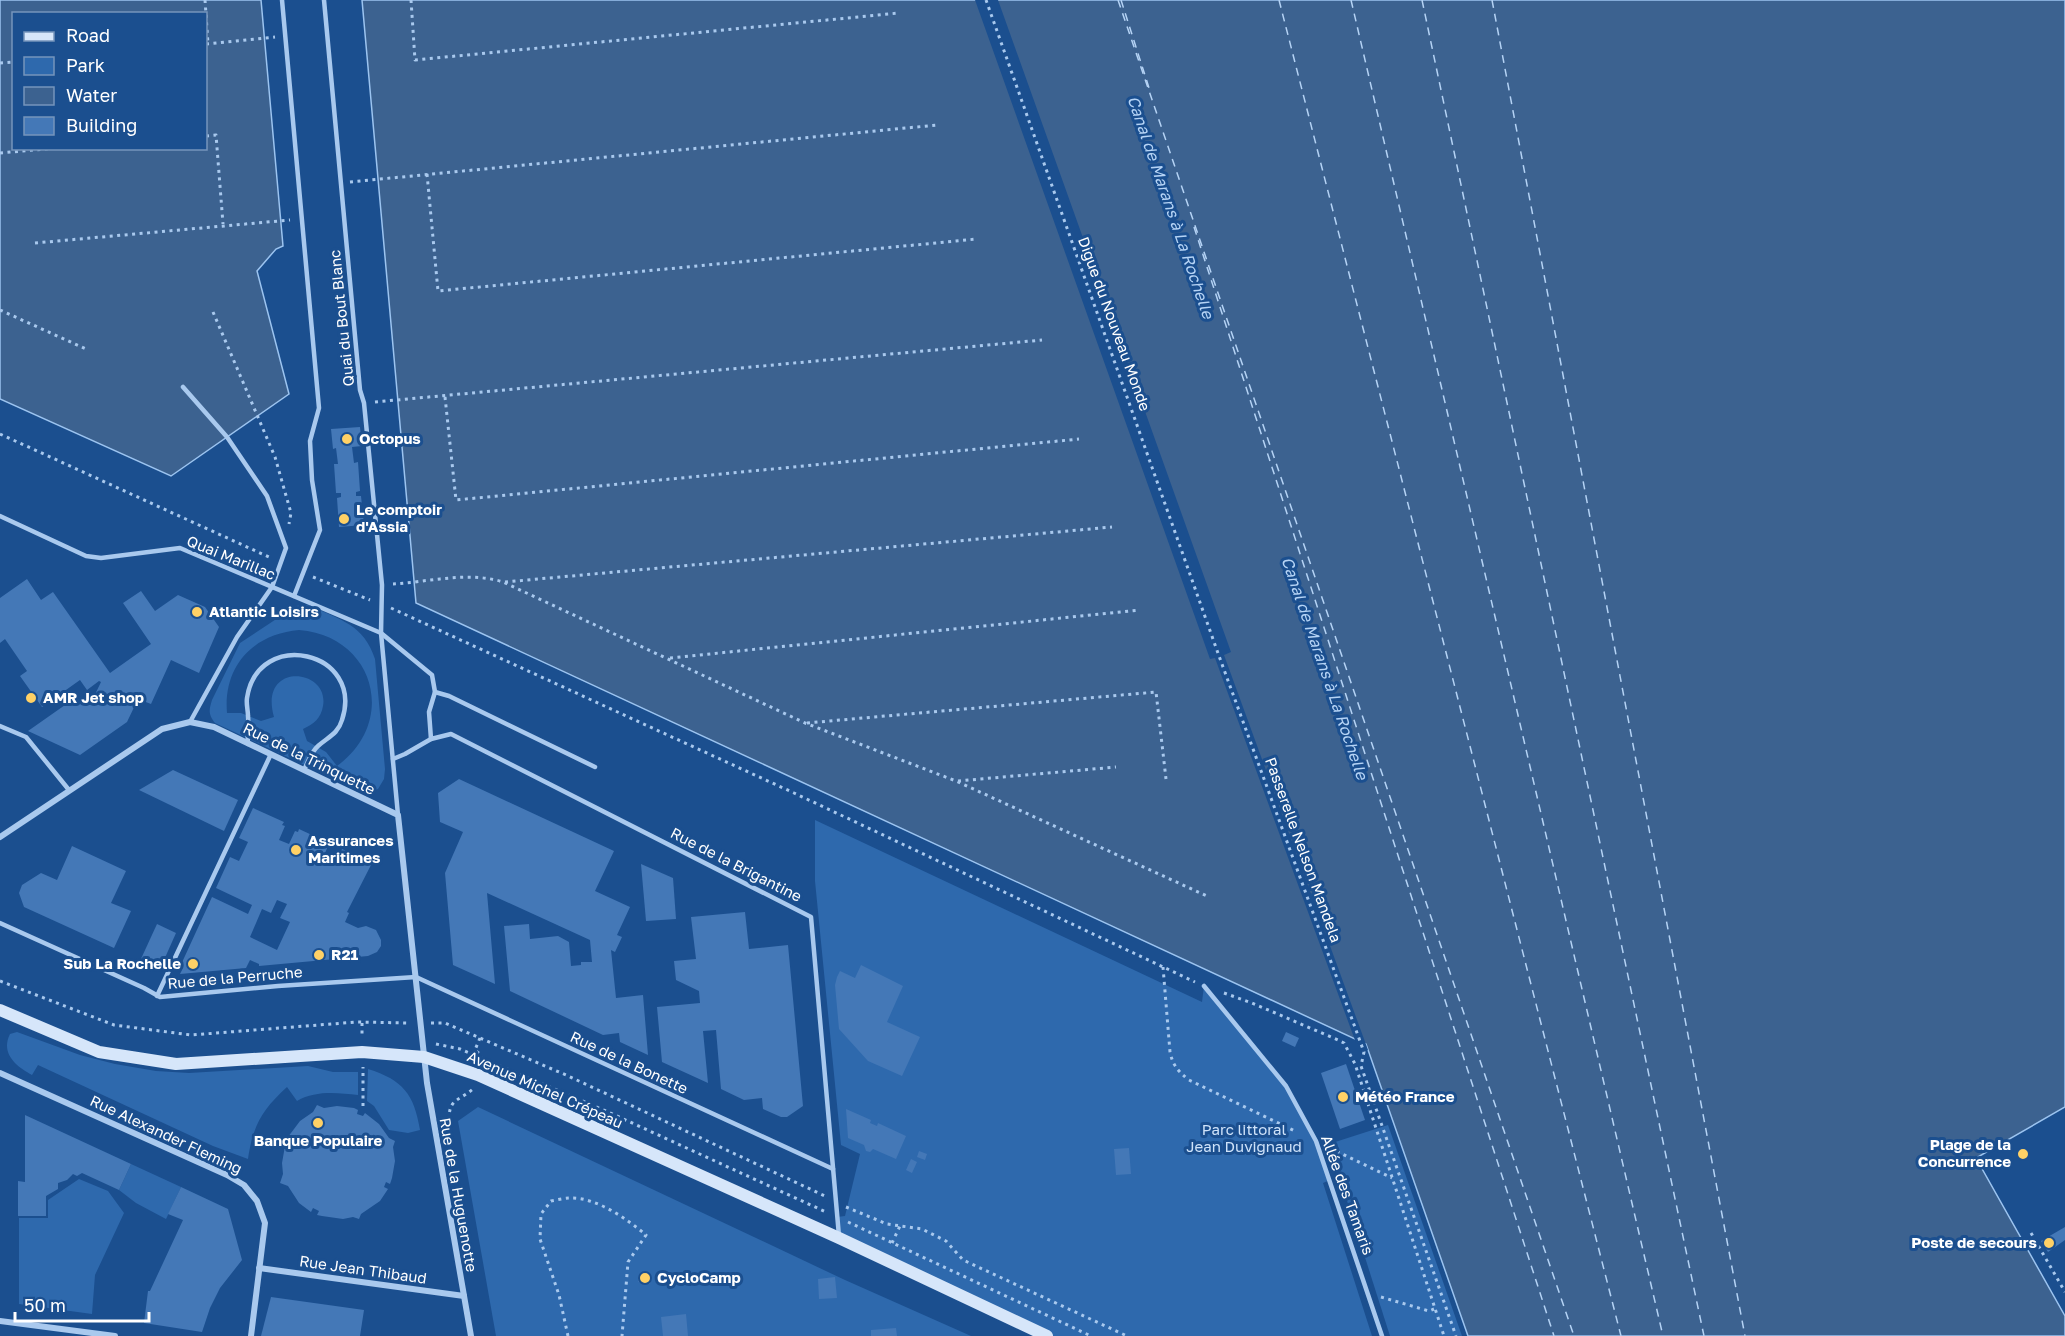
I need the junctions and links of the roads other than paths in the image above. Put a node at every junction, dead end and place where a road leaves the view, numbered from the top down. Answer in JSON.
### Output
{"nodes":[{"id":1,"x":282,"y":0,"type":"edge"},
{"id":2,"x":324,"y":0,"type":"edge"},
{"id":3,"x":183,"y":387,"type":"dead end"},
{"id":4,"x":0,"y":516,"type":"edge"},
{"id":5,"x":272,"y":586,"type":"junction"},
{"id":6,"x":294,"y":596,"type":"junction"},
{"id":7,"x":381,"y":633,"type":"junction"},
{"id":8,"x":435,"y":692,"type":"junction"},
{"id":9,"x":190,"y":722,"type":"junction"},
{"id":10,"x":0,"y":726,"type":"edge"},
{"id":11,"x":431,"y":739,"type":"junction"},
{"id":12,"x":249,"y":744,"type":"junction"},
{"id":13,"x":271,"y":754,"type":"junction"},
{"id":14,"x":393,"y":759,"type":"junction"},
{"id":15,"x":595,"y":767,"type":"dead end"},
{"id":16,"x":304,"y":770,"type":"junction"},
{"id":17,"x":69,"y":790,"type":"junction"},
{"id":18,"x":398,"y":815,"type":"junction"},
{"id":19,"x":0,"y":837,"type":"edge"},
{"id":20,"x":0,"y":923,"type":"edge"},
{"id":21,"x":416,"y":977,"type":"junction"},
{"id":22,"x":1204,"y":986,"type":"road end"},
{"id":23,"x":157,"y":996,"type":"junction"},
{"id":24,"x":0,"y":1010,"type":"edge"},
{"id":25,"x":424,"y":1057,"type":"junction"},
{"id":26,"x":0,"y":1073,"type":"edge"},
{"id":27,"x":833,"y":1169,"type":"junction"},
{"id":28,"x":839,"y":1238,"type":"junction"},
{"id":29,"x":259,"y":1268,"type":"junction"},
{"id":30,"x":464,"y":1296,"type":"junction"},
{"id":31,"x":0,"y":1320,"type":"edge"},
{"id":32,"x":115,"y":1336,"type":"edge"},
{"id":33,"x":250,"y":1336,"type":"edge"},
{"id":34,"x":471,"y":1336,"type":"edge"},
{"id":35,"x":1047,"y":1336,"type":"edge"},
{"id":36,"x":1382,"y":1336,"type":"edge"}],
"edges":[{"from":1,"to":6,"type":"lane","name":"Quai du Bout Blanc"},
{"from":2,"to":7,"type":"lane","name":"Quai du Bout Blanc"},
{"from":3,"to":5,"type":"lane"},
{"from":4,"to":5,"type":"lane","name":"Quai Marillac"},
{"from":5,"to":6,"type":"lane","name":"Quai Marillac"},
{"from":5,"to":9,"type":"lane"},
{"from":6,"to":7,"type":"lane","name":"Quai Marillac"},
{"from":7,"to":8,"type":"lane","name":"Quai Marillac"},
{"from":7,"to":14,"type":"lane","name":"Quai du Bout Blanc"},
{"from":8,"to":11,"type":"lane"},
{"from":8,"to":15,"type":"lane"},
{"from":9,"to":12,"type":"street","name":"Rue de la Trinquette"},
{"from":9,"to":17,"type":"street","name":"Rue de la Trinquette"},
{"from":10,"to":17,"type":"lane"},
{"from":11,"to":14,"type":"lane","name":"Rue de la Brigantine"},
{"from":11,"to":27,"type":"lane","name":"Rue de la Brigantine"},
{"from":12,"to":13,"type":"street","name":"Rue de la Trinquette"},
{"from":12,"to":16,"type":"lane"},
{"from":13,"to":16,"type":"street","name":"Rue de la Trinquette"},
{"from":13,"to":23,"type":"lane"},
{"from":14,"to":18,"type":"lane","name":"Quai du Bout Blanc"},
{"from":16,"to":18,"type":"street","name":"Rue de la Trinquette"},
{"from":17,"to":19,"type":"street","name":"Rue de la Trinquette"},
{"from":18,"to":21,"type":"street"},
{"from":20,"to":23,"type":"lane","name":"Rue de la Perruche"},
{"from":21,"to":23,"type":"lane","name":"Rue de la Perruche"},
{"from":21,"to":25,"type":"street"},
{"from":21,"to":27,"type":"lane","name":"Rue de la Bonette"},
{"from":22,"to":36,"type":"lane","name":"Allée des Tamaris"},
{"from":24,"to":25,"type":"street","name":"Avenue Michel Crépeau"},
{"from":25,"to":28,"type":"street","name":"Avenue Michel Crépeau"},
{"from":25,"to":30,"type":"street","name":"Rue de la Huguenotte"},
{"from":26,"to":29,"type":"street","name":"Rue Alexander Fleming"},
{"from":27,"to":28,"type":"lane","name":"Rue de la Brigantine"},
{"from":28,"to":35,"type":"street","name":"Avenue Michel Crépeau"},
{"from":29,"to":30,"type":"street","name":"Rue Jean Thibaud"},
{"from":29,"to":33,"type":"street","name":"Rue Alexander Fleming"},
{"from":30,"to":34,"type":"street","name":"Rue de la Huguenotte"},
{"from":31,"to":32,"type":"street"}]}
